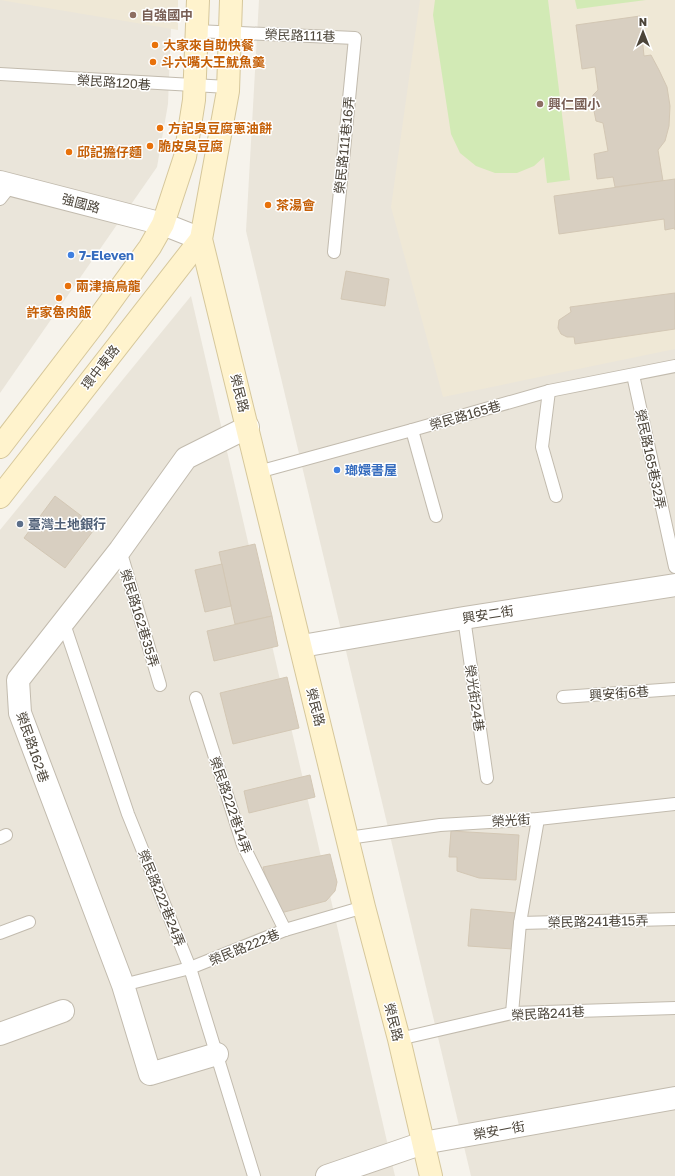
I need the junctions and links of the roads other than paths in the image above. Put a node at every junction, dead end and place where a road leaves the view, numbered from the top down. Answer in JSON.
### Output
{"nodes":[{"id":1,"x":198,"y":0,"type":"edge"},
{"id":2,"x":231,"y":0,"type":"edge"},
{"id":3,"x":196,"y":31,"type":"junction"},
{"id":4,"x":230,"y":33,"type":"junction"},
{"id":5,"x":355,"y":38,"type":"joint"},
{"id":6,"x":0,"y":74,"type":"edge"},
{"id":7,"x":194,"y":87,"type":"junction"},
{"id":8,"x":228,"y":88,"type":"junction"},
{"id":9,"x":4,"y":189,"type":"edge"},
{"id":10,"x":163,"y":224,"type":"junction"},
{"id":11,"x":201,"y":239,"type":"junction"},
{"id":12,"x":334,"y":252,"type":"dead end"},
{"id":13,"x":675,"y":366,"type":"edge"},
{"id":14,"x":632,"y":375,"type":"junction"},
{"id":15,"x":549,"y":391,"type":"junction"},
{"id":16,"x":248,"y":427,"type":"junction"},
{"id":17,"x":412,"y":430,"type":"junction"},
{"id":18,"x":0,"y":447,"type":"edge"},
{"id":19,"x":258,"y":472,"type":"junction"},
{"id":20,"x":556,"y":496,"type":"dead end"},
{"id":21,"x":0,"y":497,"type":"edge"},
{"id":22,"x":436,"y":516,"type":"dead end"},
{"id":23,"x":120,"y":550,"type":"junction"},
{"id":24,"x":675,"y":567,"type":"edge"},
{"id":25,"x":675,"y":585,"type":"edge"},
{"id":26,"x":464,"y":618,"type":"junction"},
{"id":27,"x":63,"y":621,"type":"junction"},
{"id":28,"x":302,"y":646,"type":"junction"},
{"id":29,"x":160,"y":686,"type":"dead end"},
{"id":30,"x":675,"y":689,"type":"edge"},
{"id":31,"x":563,"y":697,"type":"dead end"},
{"id":32,"x":196,"y":698,"type":"dead end"},
{"id":33,"x":487,"y":778,"type":"dead end"},
{"id":34,"x":675,"y":804,"type":"edge"},
{"id":35,"x":538,"y":819,"type":"junction"},
{"id":36,"x":348,"y":838,"type":"junction"},
{"id":37,"x":364,"y":908,"type":"junction"},
{"id":38,"x":675,"y":919,"type":"edge"},
{"id":39,"x":29,"y":922,"type":"dead end"},
{"id":40,"x":520,"y":923,"type":"junction"},
{"id":41,"x":285,"y":930,"type":"junction"},
{"id":42,"x":0,"y":933,"type":"edge"},
{"id":43,"x":190,"y":968,"type":"junction"},
{"id":44,"x":123,"y":985,"type":"junction"},
{"id":45,"x":675,"y":1008,"type":"edge"},
{"id":46,"x":63,"y":1011,"type":"dead end"},
{"id":47,"x":512,"y":1013,"type":"junction"},
{"id":48,"x":0,"y":1034,"type":"edge"},
{"id":49,"x":399,"y":1039,"type":"junction"},
{"id":50,"x":217,"y":1054,"type":"junction"},
{"id":51,"x":675,"y":1098,"type":"edge"},
{"id":52,"x":423,"y":1143,"type":"junction"},
{"id":53,"x":254,"y":1176,"type":"edge"},
{"id":54,"x":327,"y":1176,"type":"edge"},
{"id":55,"x":431,"y":1176,"type":"edge"}],
"edges":[{"from":1,"to":3,"type":"street"},
{"from":2,"to":4,"type":"street","name":"榮民路"},
{"from":3,"to":4,"type":"lane","name":"榮民路111巷"},
{"from":3,"to":7,"type":"street"},
{"from":4,"to":5,"type":"lane","name":"榮民路111巷"},
{"from":4,"to":8,"type":"street","name":"榮民路"},
{"from":5,"to":12,"type":"lane","name":"榮民路111巷16弄"},
{"from":6,"to":7,"type":"lane","name":"榮民路120巷"},
{"from":7,"to":8,"type":"lane","name":"榮民路120巷"},
{"from":7,"to":10,"type":"street"},
{"from":8,"to":11,"type":"street","name":"榮民路"},
{"from":9,"to":10,"type":"street","name":"強國路"},
{"from":10,"to":11,"type":"street"},
{"from":10,"to":18,"type":"street"},
{"from":11,"to":16,"type":"street","name":"榮民路"},
{"from":11,"to":21,"type":"street","name":"環中東路"},
{"from":13,"to":14,"type":"lane","name":"榮民路165巷"},
{"from":14,"to":15,"type":"lane","name":"榮民路165巷"},
{"from":14,"to":24,"type":"lane","name":"榮民路165巷32弄"},
{"from":15,"to":17,"type":"lane","name":"榮民路165巷"},
{"from":15,"to":20,"type":"lane"},
{"from":16,"to":19,"type":"street","name":"榮民路"},
{"from":16,"to":23,"type":"street","name":"榮民路162巷"},
{"from":17,"to":19,"type":"lane","name":"榮民路165巷"},
{"from":17,"to":22,"type":"lane"},
{"from":19,"to":28,"type":"street","name":"榮民路"},
{"from":23,"to":27,"type":"street","name":"榮民路162巷"},
{"from":23,"to":29,"type":"lane","name":"榮民路162巷35弄"},
{"from":25,"to":26,"type":"street","name":"興安二街"},
{"from":26,"to":28,"type":"street","name":"興安二街"},
{"from":26,"to":33,"type":"lane","name":"榮光街24巷"},
{"from":27,"to":43,"type":"lane","name":"榮民路222巷24弄"},
{"from":27,"to":44,"type":"street","name":"榮民路162巷"},
{"from":28,"to":36,"type":"street","name":"榮民路"},
{"from":30,"to":31,"type":"lane","name":"興安街6巷"},
{"from":32,"to":41,"type":"lane","name":"榮民路222巷14弄"},
{"from":34,"to":35,"type":"lane","name":"榮光街"},
{"from":35,"to":36,"type":"lane","name":"榮光街"},
{"from":35,"to":40,"type":"lane"},
{"from":36,"to":37,"type":"street","name":"榮民路"},
{"from":37,"to":41,"type":"lane","name":"榮民路222巷"},
{"from":37,"to":49,"type":"street","name":"榮民路"},
{"from":38,"to":40,"type":"lane","name":"榮民路241巷15弄"},
{"from":39,"to":42,"type":"lane"},
{"from":40,"to":47,"type":"lane"},
{"from":41,"to":43,"type":"lane","name":"榮民路222巷"},
{"from":43,"to":44,"type":"lane","name":"榮民路222巷"},
{"from":43,"to":50,"type":"lane","name":"榮民路222巷24弄"},
{"from":44,"to":50,"type":"street","name":"榮民路162巷"},
{"from":45,"to":47,"type":"lane","name":"榮民路241巷"},
{"from":46,"to":48,"type":"street"},
{"from":47,"to":49,"type":"lane","name":"榮民路241巷"},
{"from":49,"to":52,"type":"street","name":"榮民路"},
{"from":50,"to":53,"type":"lane","name":"榮民路222巷24弄"},
{"from":51,"to":52,"type":"street","name":"榮安一街"},
{"from":52,"to":54,"type":"street","name":"榮安一街"},
{"from":52,"to":55,"type":"street","name":"榮民路"}]}
